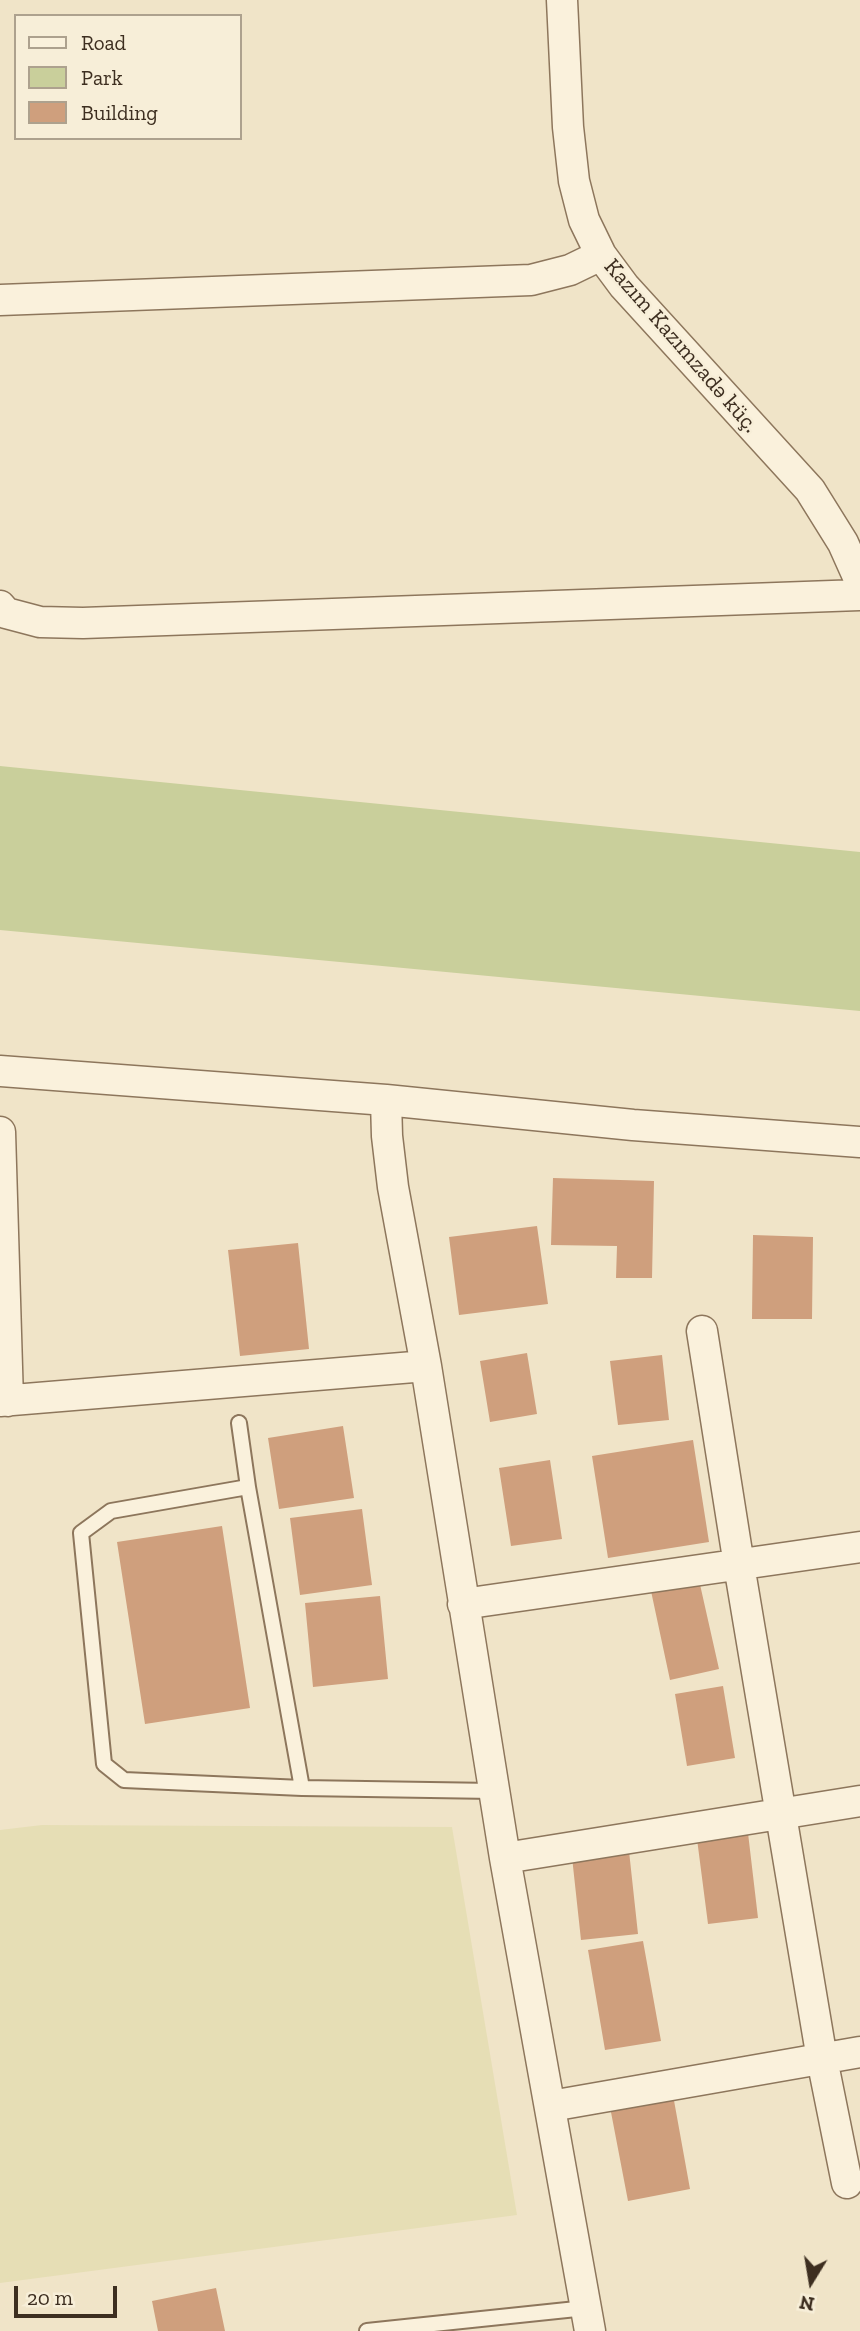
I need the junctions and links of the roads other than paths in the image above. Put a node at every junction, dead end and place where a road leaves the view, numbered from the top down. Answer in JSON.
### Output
{"nodes":[{"id":1,"x":562,"y":0,"type":"edge"},
{"id":2,"x":601,"y":255,"type":"junction"},
{"id":3,"x":0,"y":300,"type":"edge"},
{"id":4,"x":860,"y":581,"type":"edge"},
{"id":5,"x":860,"y":595,"type":"edge"},
{"id":6,"x":0,"y":606,"type":"edge"},
{"id":7,"x":0,"y":1071,"type":"edge"},
{"id":8,"x":386,"y":1100,"type":"junction"},
{"id":9,"x":0,"y":1132,"type":"edge"},
{"id":10,"x":860,"y":1142,"type":"edge"},
{"id":11,"x":702,"y":1331,"type":"dead end"},
{"id":12,"x":426,"y":1366,"type":"junction"},
{"id":13,"x":4,"y":1401,"type":"edge"},
{"id":14,"x":239,"y":1423,"type":"dead end"},
{"id":15,"x":248,"y":1487,"type":"junction"},
{"id":16,"x":860,"y":1547,"type":"edge"},
{"id":17,"x":739,"y":1565,"type":"junction"},
{"id":18,"x":463,"y":1604,"type":"junction"},
{"id":19,"x":302,"y":1788,"type":"junction"},
{"id":20,"x":494,"y":1791,"type":"junction"},
{"id":21,"x":860,"y":1801,"type":"edge"},
{"id":22,"x":782,"y":1815,"type":"junction"},
{"id":23,"x":505,"y":1858,"type":"junction"},
{"id":24,"x":860,"y":2052,"type":"edge"},
{"id":25,"x":822,"y":2059,"type":"junction"},
{"id":26,"x":551,"y":2106,"type":"junction"},
{"id":27,"x":847,"y":2183,"type":"dead end"},
{"id":28,"x":588,"y":2320,"type":"edge"},
{"id":29,"x":367,"y":2331,"type":"edge"}],
"edges":[{"from":1,"to":2,"type":"street","name":"Kazım Kazımzadə küç."},
{"from":2,"to":3,"type":"street"},
{"from":2,"to":4,"type":"street","name":"Kazım Kazımzadə küç."},
{"from":5,"to":6,"type":"street"},
{"from":7,"to":8,"type":"street"},
{"from":8,"to":10,"type":"street"},
{"from":8,"to":12,"type":"street"},
{"from":9,"to":13,"type":"street"},
{"from":11,"to":17,"type":"street"},
{"from":12,"to":13,"type":"street"},
{"from":12,"to":18,"type":"street"},
{"from":14,"to":15,"type":"lane"},
{"from":15,"to":19,"type":"lane"},
{"from":15,"to":19,"type":"lane"},
{"from":16,"to":17,"type":"street"},
{"from":17,"to":18,"type":"street"},
{"from":17,"to":22,"type":"street"},
{"from":18,"to":20,"type":"street"},
{"from":19,"to":20,"type":"lane"},
{"from":20,"to":23,"type":"street"},
{"from":21,"to":22,"type":"street"},
{"from":22,"to":23,"type":"street"},
{"from":22,"to":25,"type":"street"},
{"from":23,"to":26,"type":"street"},
{"from":24,"to":25,"type":"street"},
{"from":25,"to":26,"type":"street"},
{"from":25,"to":27,"type":"street"},
{"from":26,"to":28,"type":"street"},
{"from":28,"to":29,"type":"lane"}]}
